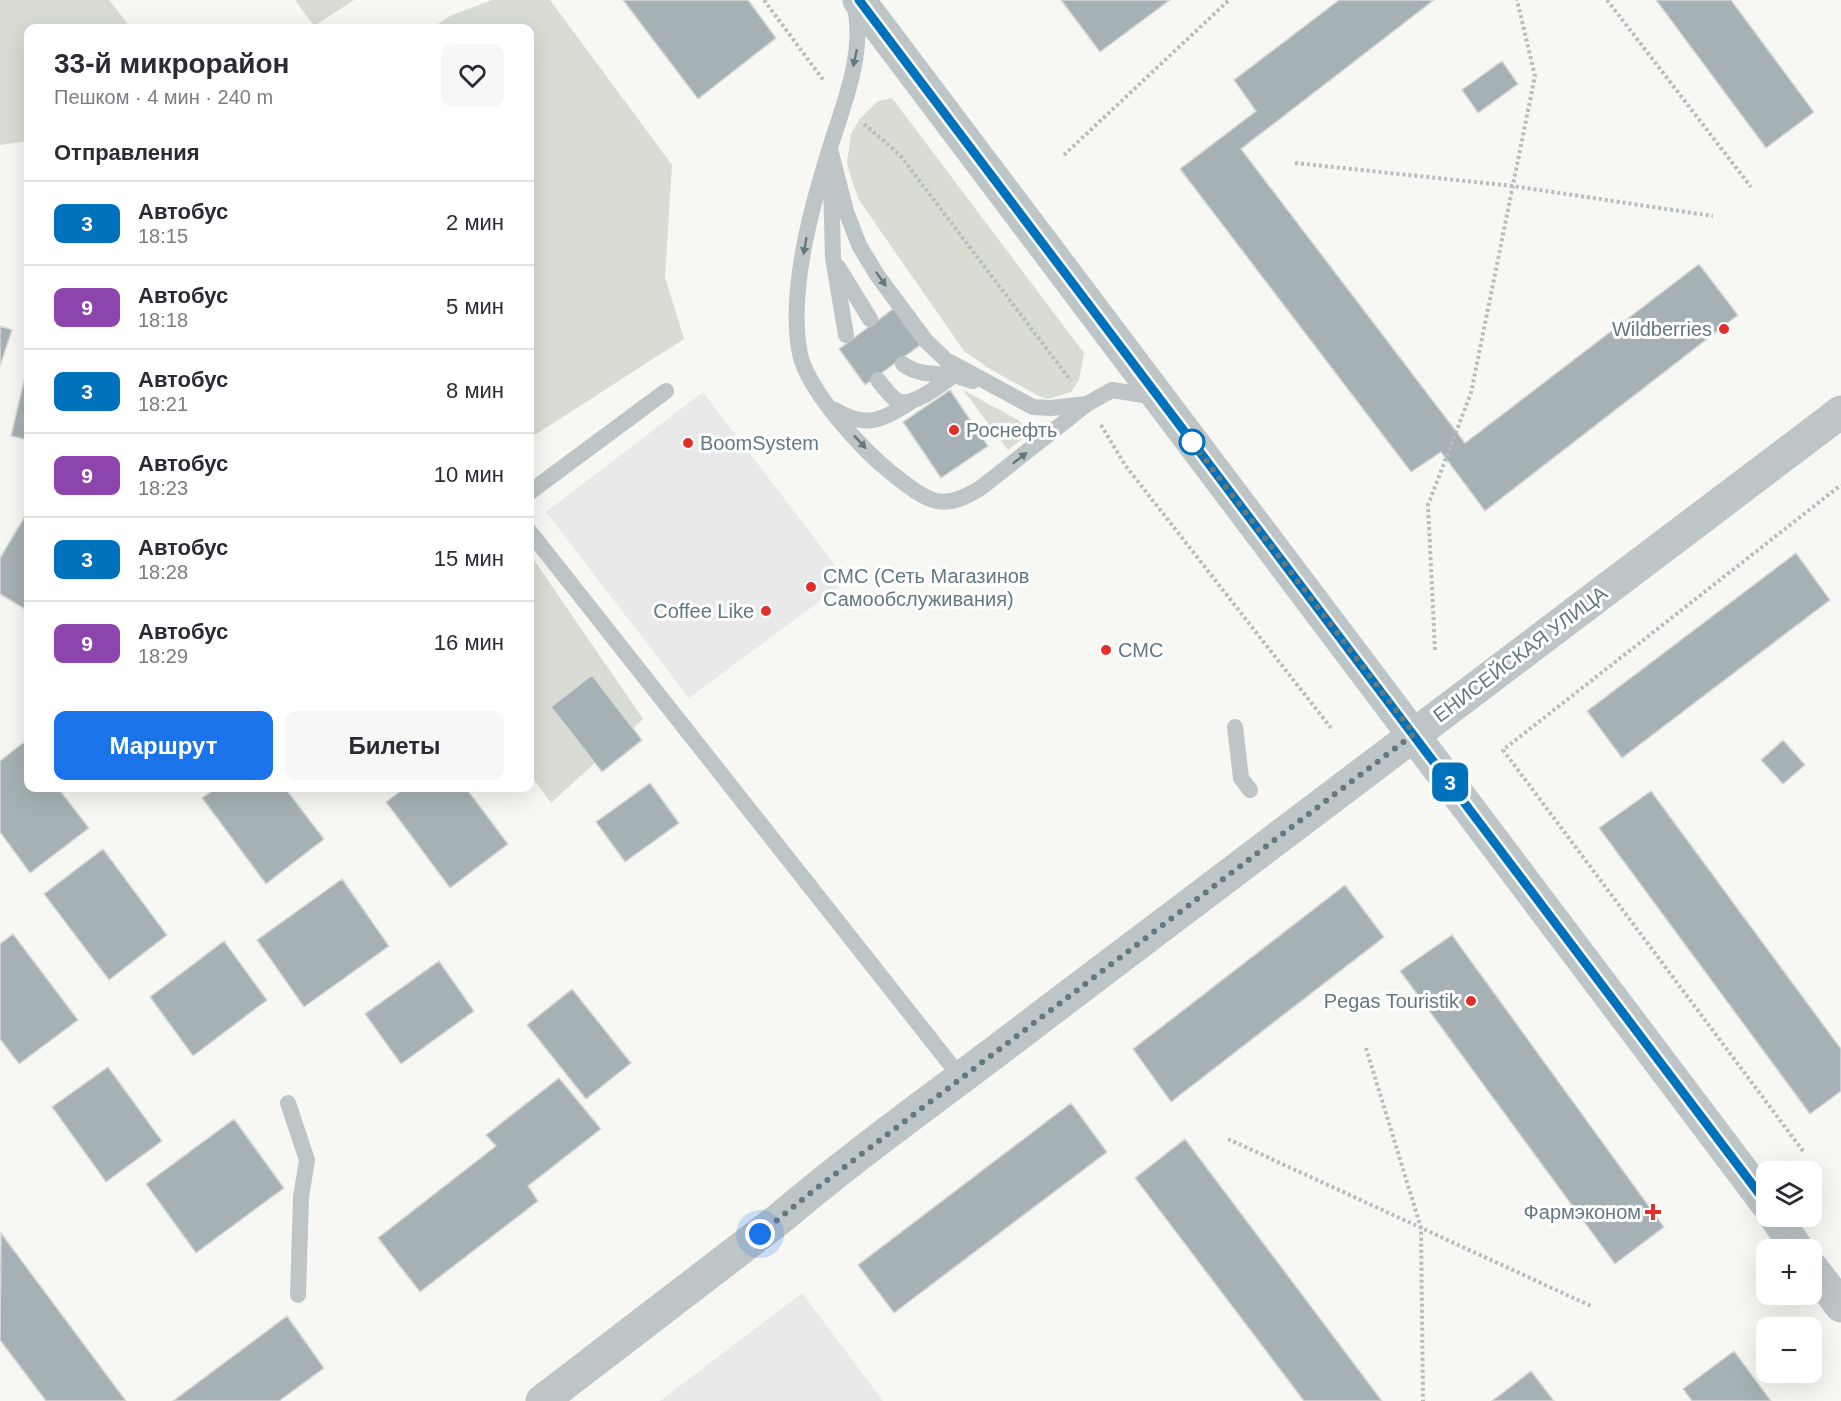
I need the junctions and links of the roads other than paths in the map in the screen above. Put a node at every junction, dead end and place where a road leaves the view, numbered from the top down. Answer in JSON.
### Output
{"nodes":[{"id":1,"x":853,"y":0,"type":"edge"},
{"id":2,"x":859,"y":0,"type":"edge"},
{"id":3,"x":830,"y":148,"type":"junction"},
{"id":4,"x":833,"y":258,"type":"junction"},
{"id":5,"x":870,"y":319,"type":"dead end"},
{"id":6,"x":846,"y":335,"type":"dead end"},
{"id":7,"x":903,"y":363,"type":"dead end"},
{"id":8,"x":954,"y":375,"type":"junction"},
{"id":9,"x":878,"y":380,"type":"dead end"},
{"id":10,"x":995,"y":387,"type":"junction"},
{"id":11,"x":666,"y":391,"type":"dead end"},
{"id":12,"x":1158,"y":397,"type":"junction"},
{"id":13,"x":913,"y":401,"type":"junction"},
{"id":14,"x":827,"y":403,"type":"junction"},
{"id":15,"x":1088,"y":404,"type":"junction"},
{"id":16,"x":1841,"y":412,"type":"edge"},
{"id":17,"x":534,"y":489,"type":"edge"},
{"id":18,"x":534,"y":537,"type":"edge"},
{"id":19,"x":1235,"y":727,"type":"dead end"},
{"id":20,"x":1414,"y":734,"type":"junction"},
{"id":21,"x":1250,"y":790,"type":"dead end"},
{"id":22,"x":962,"y":1079,"type":"junction"},
{"id":23,"x":288,"y":1103,"type":"dead end"},
{"id":24,"x":1756,"y":1189,"type":"edge"},
{"id":25,"x":1822,"y":1281,"type":"edge"},
{"id":26,"x":298,"y":1296,"type":"dead end"},
{"id":27,"x":1841,"y":1306,"type":"edge"},
{"id":28,"x":542,"y":1401,"type":"edge"}],
"edges":[{"from":1,"to":3,"type":"lane","one_way":true},
{"from":2,"to":12,"type":"street"},
{"from":3,"to":4,"type":"lane"},
{"from":3,"to":10,"type":"lane","one_way":true},
{"from":3,"to":14,"type":"lane","one_way":true},
{"from":4,"to":5,"type":"lane"},
{"from":4,"to":6,"type":"lane"},
{"from":7,"to":8,"type":"lane"},
{"from":8,"to":10,"type":"lane"},
{"from":8,"to":13,"type":"lane"},
{"from":9,"to":13,"type":"lane"},
{"from":10,"to":15,"type":"lane"},
{"from":11,"to":17,"type":"lane"},
{"from":12,"to":15,"type":"lane"},
{"from":12,"to":20,"type":"street"},
{"from":13,"to":14,"type":"lane"},
{"from":14,"to":15,"type":"lane","one_way":true},
{"from":16,"to":20,"type":"street","name":"ЕНИСЕЙСКАЯ УЛИЦА"},
{"from":18,"to":22,"type":"lane"},
{"from":19,"to":21,"type":"lane"},
{"from":20,"to":22,"type":"street","name":"ЕНИСЕЙСКАЯ УЛИЦА"},
{"from":20,"to":24,"type":"street"},
{"from":22,"to":28,"type":"street","name":"ЕНИСЕЙСКАЯ УЛИЦА"},
{"from":23,"to":26,"type":"lane"},
{"from":25,"to":27,"type":"street"}]}
